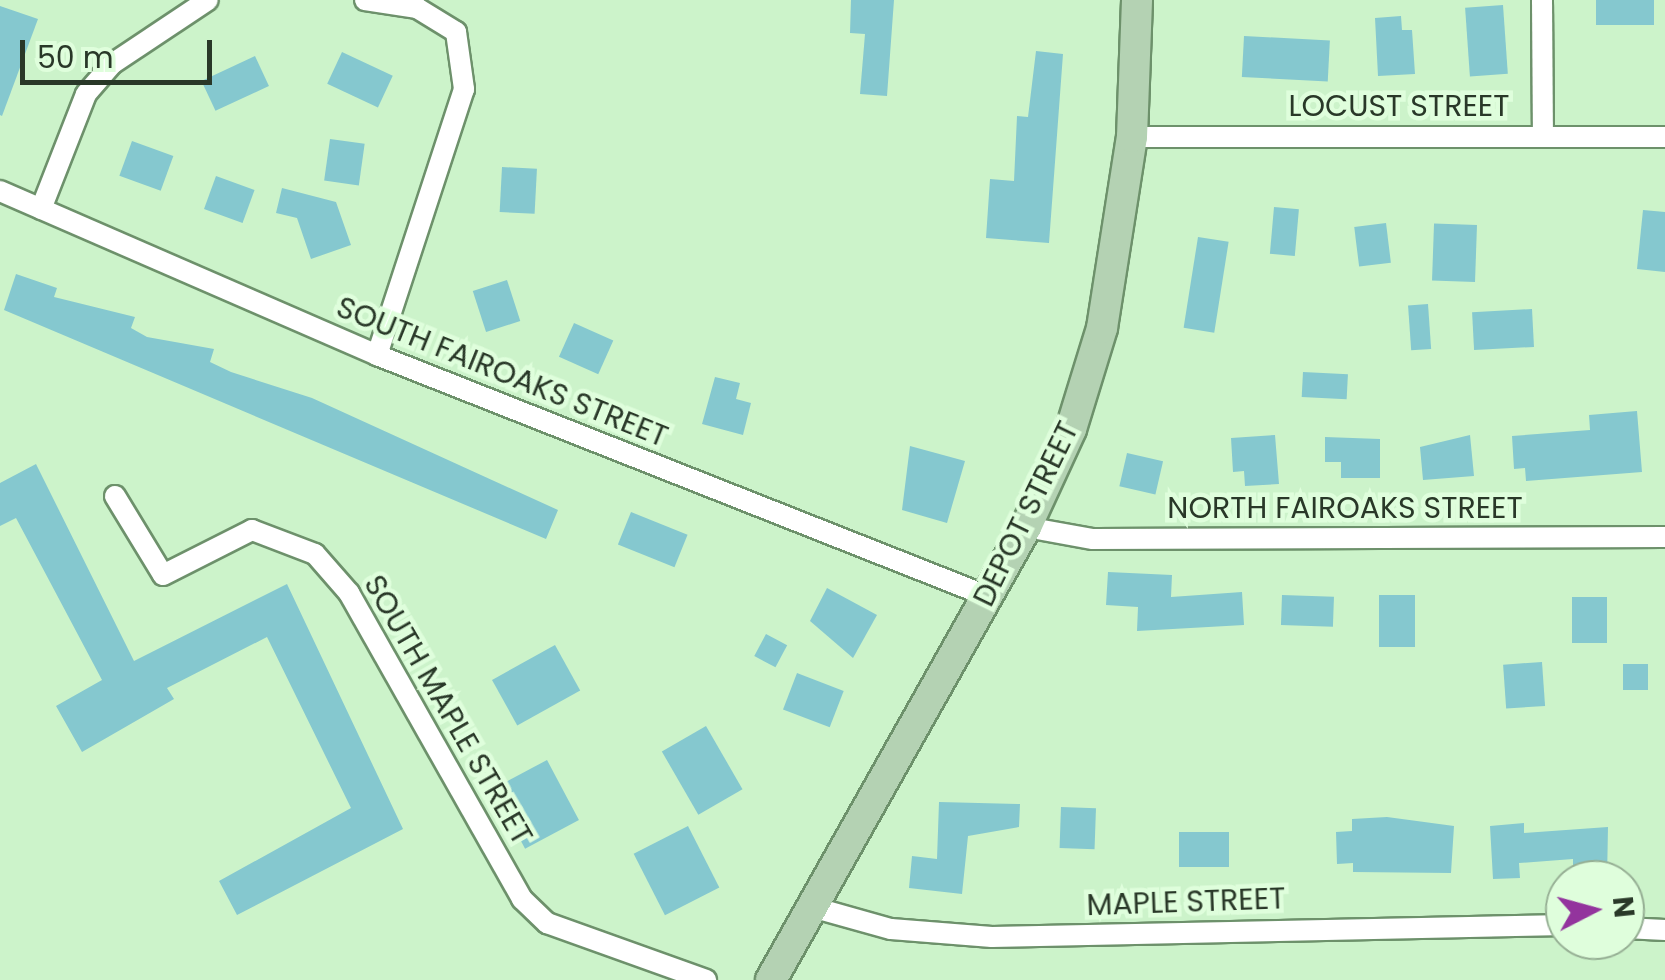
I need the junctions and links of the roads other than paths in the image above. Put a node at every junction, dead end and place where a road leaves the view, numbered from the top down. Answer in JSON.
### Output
{"nodes":[{"id":1,"x":208,"y":0,"type":"edge"},
{"id":2,"x":365,"y":0,"type":"edge"},
{"id":3,"x":1137,"y":0,"type":"edge"},
{"id":4,"x":1542,"y":0,"type":"edge"},
{"id":5,"x":1132,"y":136,"type":"junction"},
{"id":6,"x":1543,"y":136,"type":"junction"},
{"id":7,"x":1665,"y":137,"type":"edge"},
{"id":8,"x":0,"y":191,"type":"edge"},
{"id":9,"x":42,"y":209,"type":"junction"},
{"id":10,"x":377,"y":355,"type":"junction"},
{"id":11,"x":115,"y":496,"type":"dead end"},
{"id":12,"x":1026,"y":527,"type":"junction"},
{"id":13,"x":1665,"y":537,"type":"edge"},
{"id":14,"x":987,"y":596,"type":"junction"},
{"id":15,"x":812,"y":907,"type":"junction"},
{"id":16,"x":1545,"y":925,"type":"edge"},
{"id":17,"x":706,"y":980,"type":"edge"},
{"id":18,"x":771,"y":980,"type":"edge"}],
"edges":[{"from":1,"to":9,"type":"street"},
{"from":2,"to":10,"type":"street"},
{"from":3,"to":5,"type":"main road","name":"DEPOT STREET"},
{"from":4,"to":6,"type":"street"},
{"from":5,"to":6,"type":"street","name":"LOCUST STREET"},
{"from":5,"to":12,"type":"main road","name":"DEPOT STREET"},
{"from":6,"to":7,"type":"street","name":"LOCUST STREET"},
{"from":8,"to":9,"type":"street","name":"SOUTH FAIROAKS STREET"},
{"from":9,"to":10,"type":"street","name":"SOUTH FAIROAKS STREET"},
{"from":10,"to":14,"type":"street","name":"SOUTH FAIROAKS STREET"},
{"from":11,"to":17,"type":"street","name":"SOUTH MAPLE STREET"},
{"from":12,"to":13,"type":"street","name":"NORTH FAIROAKS STREET"},
{"from":12,"to":14,"type":"main road","name":"DEPOT STREET"},
{"from":14,"to":15,"type":"main road","name":"DEPOT STREET"},
{"from":15,"to":16,"type":"street","name":"MAPLE STREET"},
{"from":15,"to":18,"type":"main road","name":"DEPOT STREET"}]}
